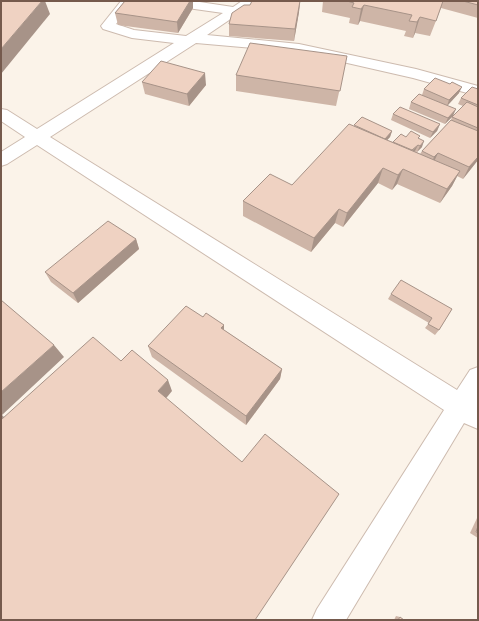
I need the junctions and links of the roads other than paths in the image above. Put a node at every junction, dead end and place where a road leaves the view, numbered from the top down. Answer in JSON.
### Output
{"nodes":[{"id":1,"x":128,"y":1,"type":"edge"},
{"id":2,"x":166,"y":1,"type":"edge"},
{"id":3,"x":251,"y":1,"type":"edge"},
{"id":4,"x":236,"y":11,"type":"junction"},
{"id":5,"x":192,"y":39,"type":"junction"},
{"id":6,"x":478,"y":91,"type":"edge"},
{"id":7,"x":1,"y":114,"type":"edge"},
{"id":8,"x":37,"y":138,"type":"junction"},
{"id":9,"x":1,"y":160,"type":"edge"},
{"id":10,"x":478,"y":378,"type":"edge"},
{"id":11,"x":469,"y":412,"type":"edge"},
{"id":12,"x":328,"y":620,"type":"edge"}],
"edges":[{"from":1,"to":5,"type":"street"},
{"from":2,"to":4,"type":"street"},
{"from":3,"to":4,"type":"street"},
{"from":4,"to":5,"type":"street"},
{"from":5,"to":6,"type":"street"},
{"from":5,"to":8,"type":"street"},
{"from":7,"to":8,"type":"street"},
{"from":8,"to":9,"type":"street"},
{"from":8,"to":11,"type":"street"},
{"from":10,"to":11,"type":"street"},
{"from":11,"to":12,"type":"street"}]}
